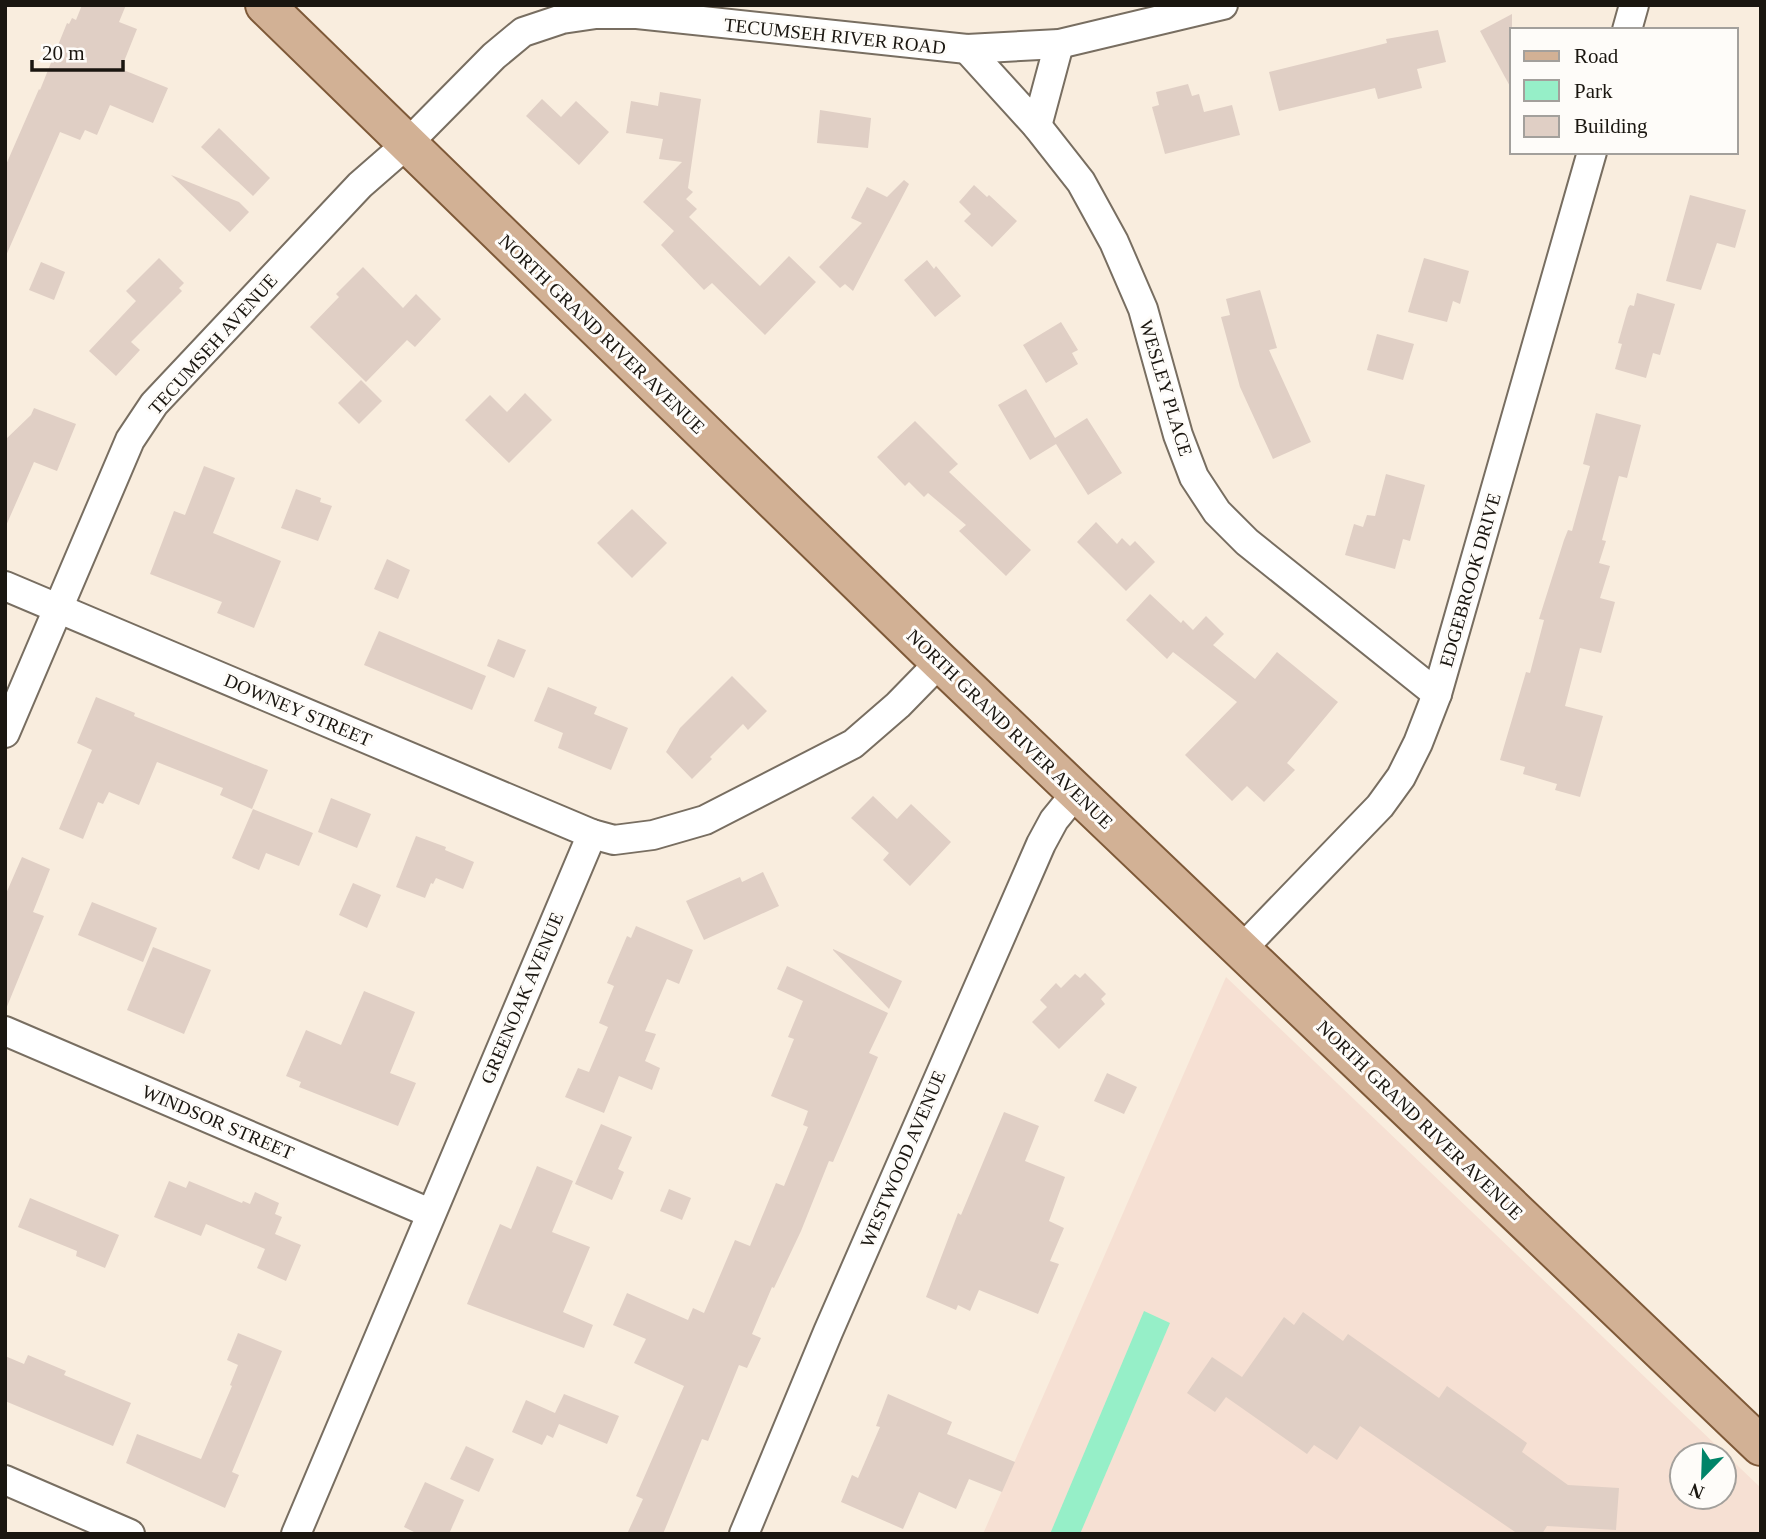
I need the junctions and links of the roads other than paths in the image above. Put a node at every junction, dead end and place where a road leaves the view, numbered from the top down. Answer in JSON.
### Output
{"nodes":[{"id":1,"x":265,"y":5,"type":"edge"},
{"id":2,"x":1223,"y":5,"type":"edge"},
{"id":3,"x":1634,"y":5,"type":"edge"},
{"id":4,"x":1628,"y":28,"type":"edge"},
{"id":5,"x":1059,"y":44,"type":"junction"},
{"id":6,"x":967,"y":49,"type":"junction"},
{"id":7,"x":1037,"y":126,"type":"junction"},
{"id":8,"x":407,"y":144,"type":"junction"},
{"id":9,"x":1591,"y":154,"type":"edge"},
{"id":10,"x":5,"y":586,"type":"edge"},
{"id":11,"x":59,"y":608,"type":"junction"},
{"id":12,"x":940,"y":662,"type":"junction"},
{"id":13,"x":1437,"y":694,"type":"junction"},
{"id":14,"x":5,"y":733,"type":"edge"},
{"id":15,"x":1076,"y":793,"type":"junction"},
{"id":16,"x":592,"y":834,"type":"junction"},
{"id":17,"x":1241,"y":950,"type":"junction"},
{"id":18,"x":5,"y":1031,"type":"edge"},
{"id":19,"x":430,"y":1213,"type":"junction"},
{"id":20,"x":1761,"y":1446,"type":"edge"},
{"id":21,"x":5,"y":1480,"type":"edge"},
{"id":22,"x":130,"y":1534,"type":"edge"},
{"id":23,"x":296,"y":1534,"type":"edge"},
{"id":24,"x":744,"y":1534,"type":"edge"}],
"edges":[{"from":1,"to":8,"type":"main road","name":"NORTH GRAND RIVER AVENUE"},
{"from":2,"to":5,"type":"street","name":"TECUMSEH RIVER ROAD"},
{"from":3,"to":4,"type":"street"},
{"from":5,"to":6,"type":"street","name":"TECUMSEH RIVER ROAD"},
{"from":5,"to":7,"type":"street"},
{"from":6,"to":7,"type":"street","name":"WESLEY PLACE"},
{"from":6,"to":8,"type":"street","name":"TECUMSEH RIVER ROAD"},
{"from":7,"to":13,"type":"street","name":"WESLEY PLACE"},
{"from":8,"to":11,"type":"street","name":"TECUMSEH AVENUE"},
{"from":8,"to":12,"type":"main road","name":"NORTH GRAND RIVER AVENUE"},
{"from":9,"to":13,"type":"street","name":"EDGEBROOK DRIVE"},
{"from":10,"to":11,"type":"street","name":"DOWNEY STREET"},
{"from":11,"to":14,"type":"street","name":"TECUMSEH AVENUE"},
{"from":11,"to":16,"type":"street","name":"DOWNEY STREET"},
{"from":12,"to":15,"type":"main road","name":"NORTH GRAND RIVER AVENUE"},
{"from":12,"to":16,"type":"street"},
{"from":13,"to":17,"type":"street","name":"EDGEBROOK DRIVE"},
{"from":15,"to":17,"type":"main road","name":"NORTH GRAND RIVER AVENUE"},
{"from":15,"to":24,"type":"street","name":"WESTWOOD AVENUE"},
{"from":16,"to":19,"type":"street","name":"GREENOAK AVENUE"},
{"from":17,"to":20,"type":"main road","name":"NORTH GRAND RIVER AVENUE"},
{"from":18,"to":19,"type":"street","name":"WINDSOR STREET"},
{"from":19,"to":23,"type":"street","name":"GREENOAK AVENUE"},
{"from":21,"to":22,"type":"street"}]}
